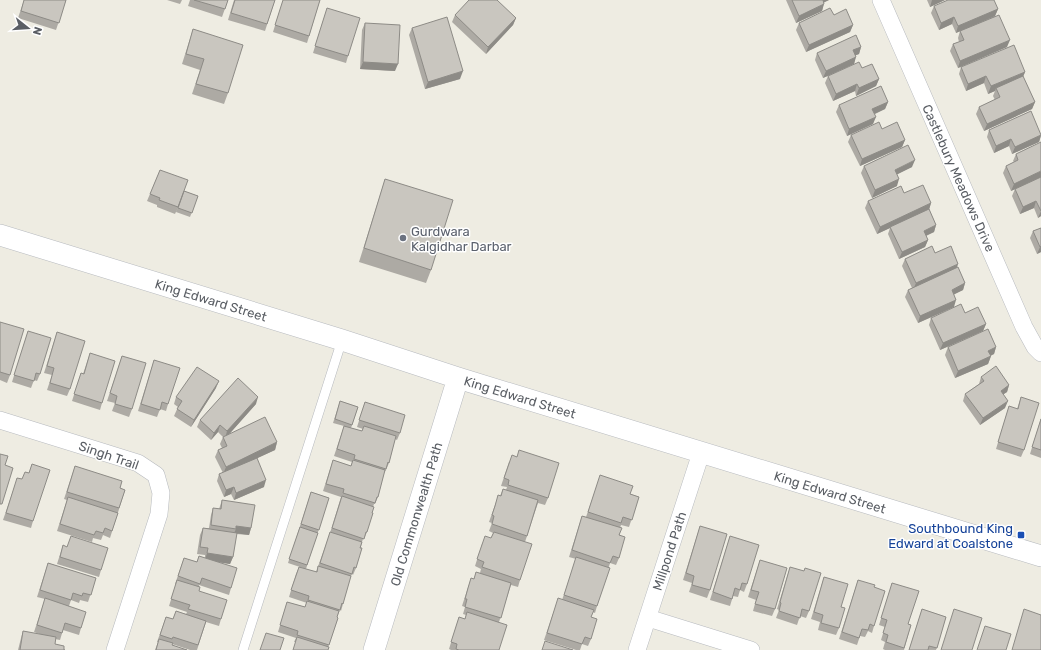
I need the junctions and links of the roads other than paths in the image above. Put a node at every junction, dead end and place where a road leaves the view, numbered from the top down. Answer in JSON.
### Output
{"nodes":[{"id":1,"x":881,"y":0,"type":"edge"},
{"id":2,"x":0,"y":235,"type":"edge"},
{"id":3,"x":342,"y":340,"type":"junction"},
{"id":4,"x":1041,"y":353,"type":"edge"},
{"id":5,"x":458,"y":378,"type":"junction"},
{"id":6,"x":0,"y":420,"type":"edge"},
{"id":7,"x":700,"y":453,"type":"junction"},
{"id":8,"x":1041,"y":556,"type":"edge"},
{"id":9,"x":648,"y":618,"type":"junction"},
{"id":10,"x":115,"y":650,"type":"edge"},
{"id":11,"x":243,"y":650,"type":"edge"},
{"id":12,"x":374,"y":650,"type":"edge"},
{"id":13,"x":637,"y":650,"type":"edge"},
{"id":14,"x":751,"y":650,"type":"edge"}],
"edges":[{"from":1,"to":4,"type":"street","name":"Castlebury Meadows Drive"},
{"from":2,"to":3,"type":"street","name":"King Edward Street"},
{"from":3,"to":5,"type":"street","name":"King Edward Street"},
{"from":3,"to":11,"type":"lane"},
{"from":5,"to":7,"type":"street","name":"King Edward Street"},
{"from":5,"to":12,"type":"street","name":"Old Commonwealth Path"},
{"from":6,"to":10,"type":"street","name":"Singh Trail"},
{"from":7,"to":8,"type":"street","name":"King Edward Street"},
{"from":7,"to":9,"type":"street","name":"Millpond Path"},
{"from":9,"to":13,"type":"street","name":"Millpond Path"},
{"from":9,"to":14,"type":"street"}]}
